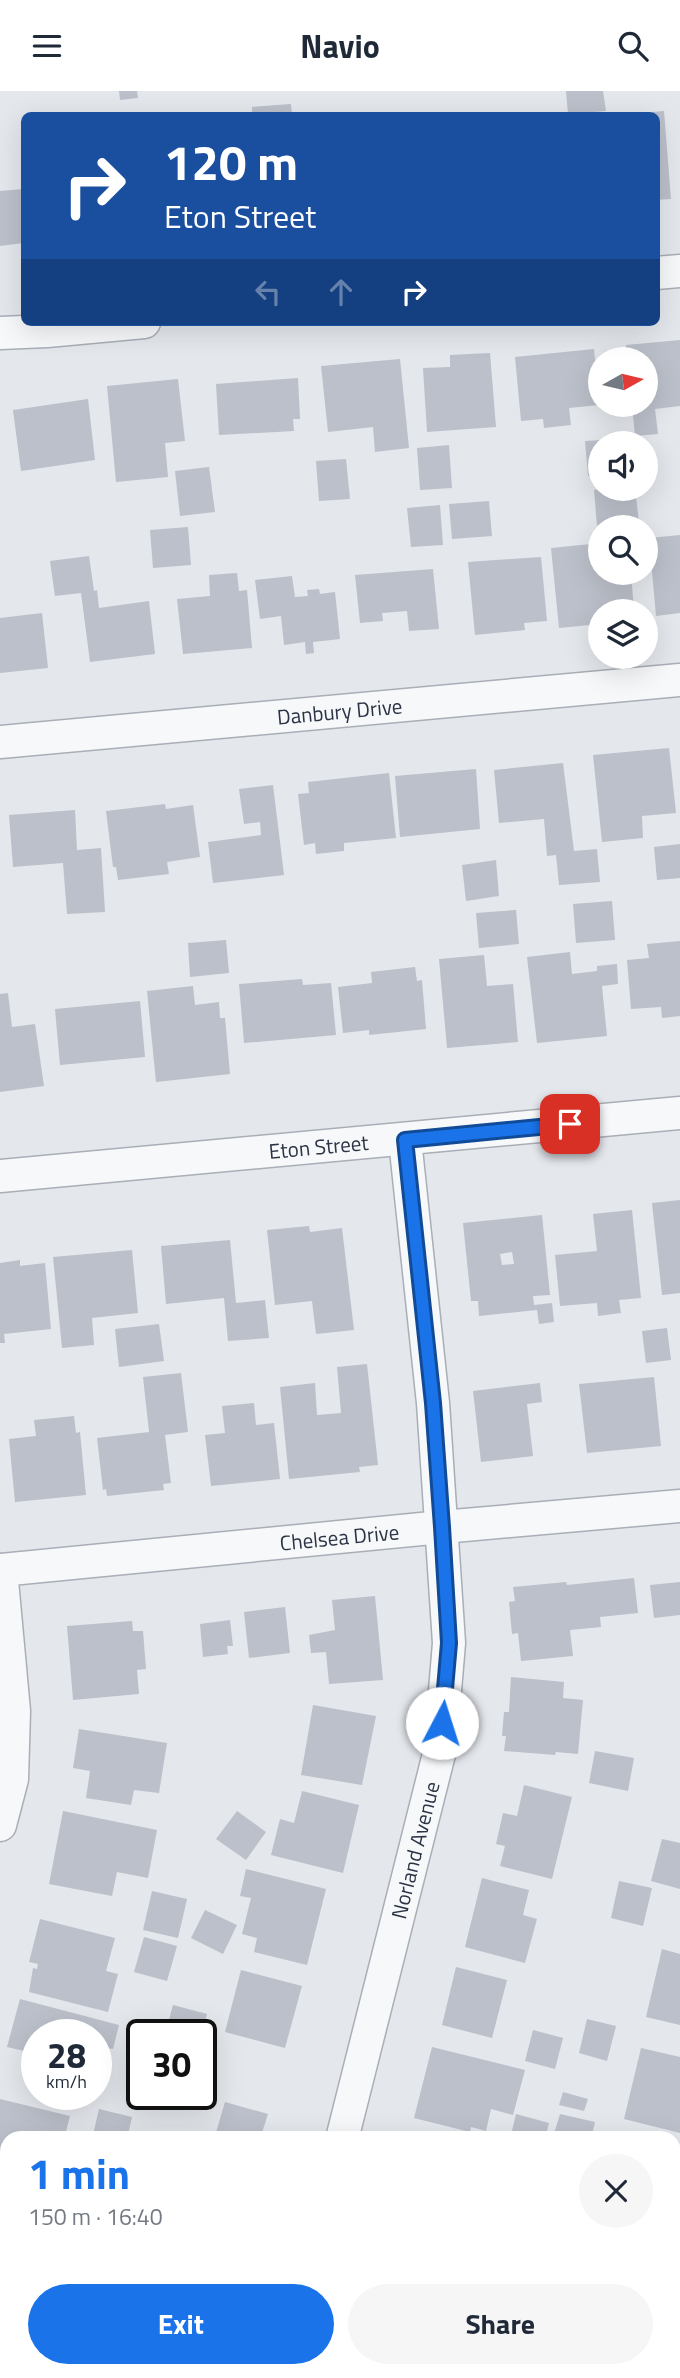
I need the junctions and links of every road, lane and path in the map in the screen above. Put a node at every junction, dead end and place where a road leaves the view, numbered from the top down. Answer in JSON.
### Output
{"nodes":[{"id":1,"x":680,"y":271,"type":"edge"},
{"id":2,"x":660,"y":273,"type":"edge"},
{"id":3,"x":101,"y":326,"type":"edge"},
{"id":4,"x":0,"y":333,"type":"edge"},
{"id":5,"x":680,"y":680,"type":"edge"},
{"id":6,"x":0,"y":743,"type":"edge"},
{"id":7,"x":680,"y":1113,"type":"edge"},
{"id":8,"x":405,"y":1140,"type":"junction"},
{"id":9,"x":0,"y":1176,"type":"edge"},
{"id":10,"x":680,"y":1506,"type":"edge"},
{"id":11,"x":442,"y":1527,"type":"junction"},
{"id":12,"x":1,"y":1570,"type":"edge"},
{"id":13,"x":0,"y":1825,"type":"edge"},
{"id":14,"x":344,"y":2131,"type":"edge"}],
"edges":[{"from":1,"to":2,"type":"street"},
{"from":3,"to":4,"type":"street"},
{"from":5,"to":6,"type":"street","name":"Danbury Drive"},
{"from":7,"to":8,"type":"street","name":"Eton Street"},
{"from":8,"to":9,"type":"street","name":"Eton Street"},
{"from":8,"to":11,"type":"street","name":"Norland Avenue"},
{"from":10,"to":11,"type":"street","name":"Chelsea Drive"},
{"from":11,"to":12,"type":"street","name":"Chelsea Drive"},
{"from":11,"to":14,"type":"street","name":"Norland Avenue"},
{"from":12,"to":13,"type":"street"}]}
